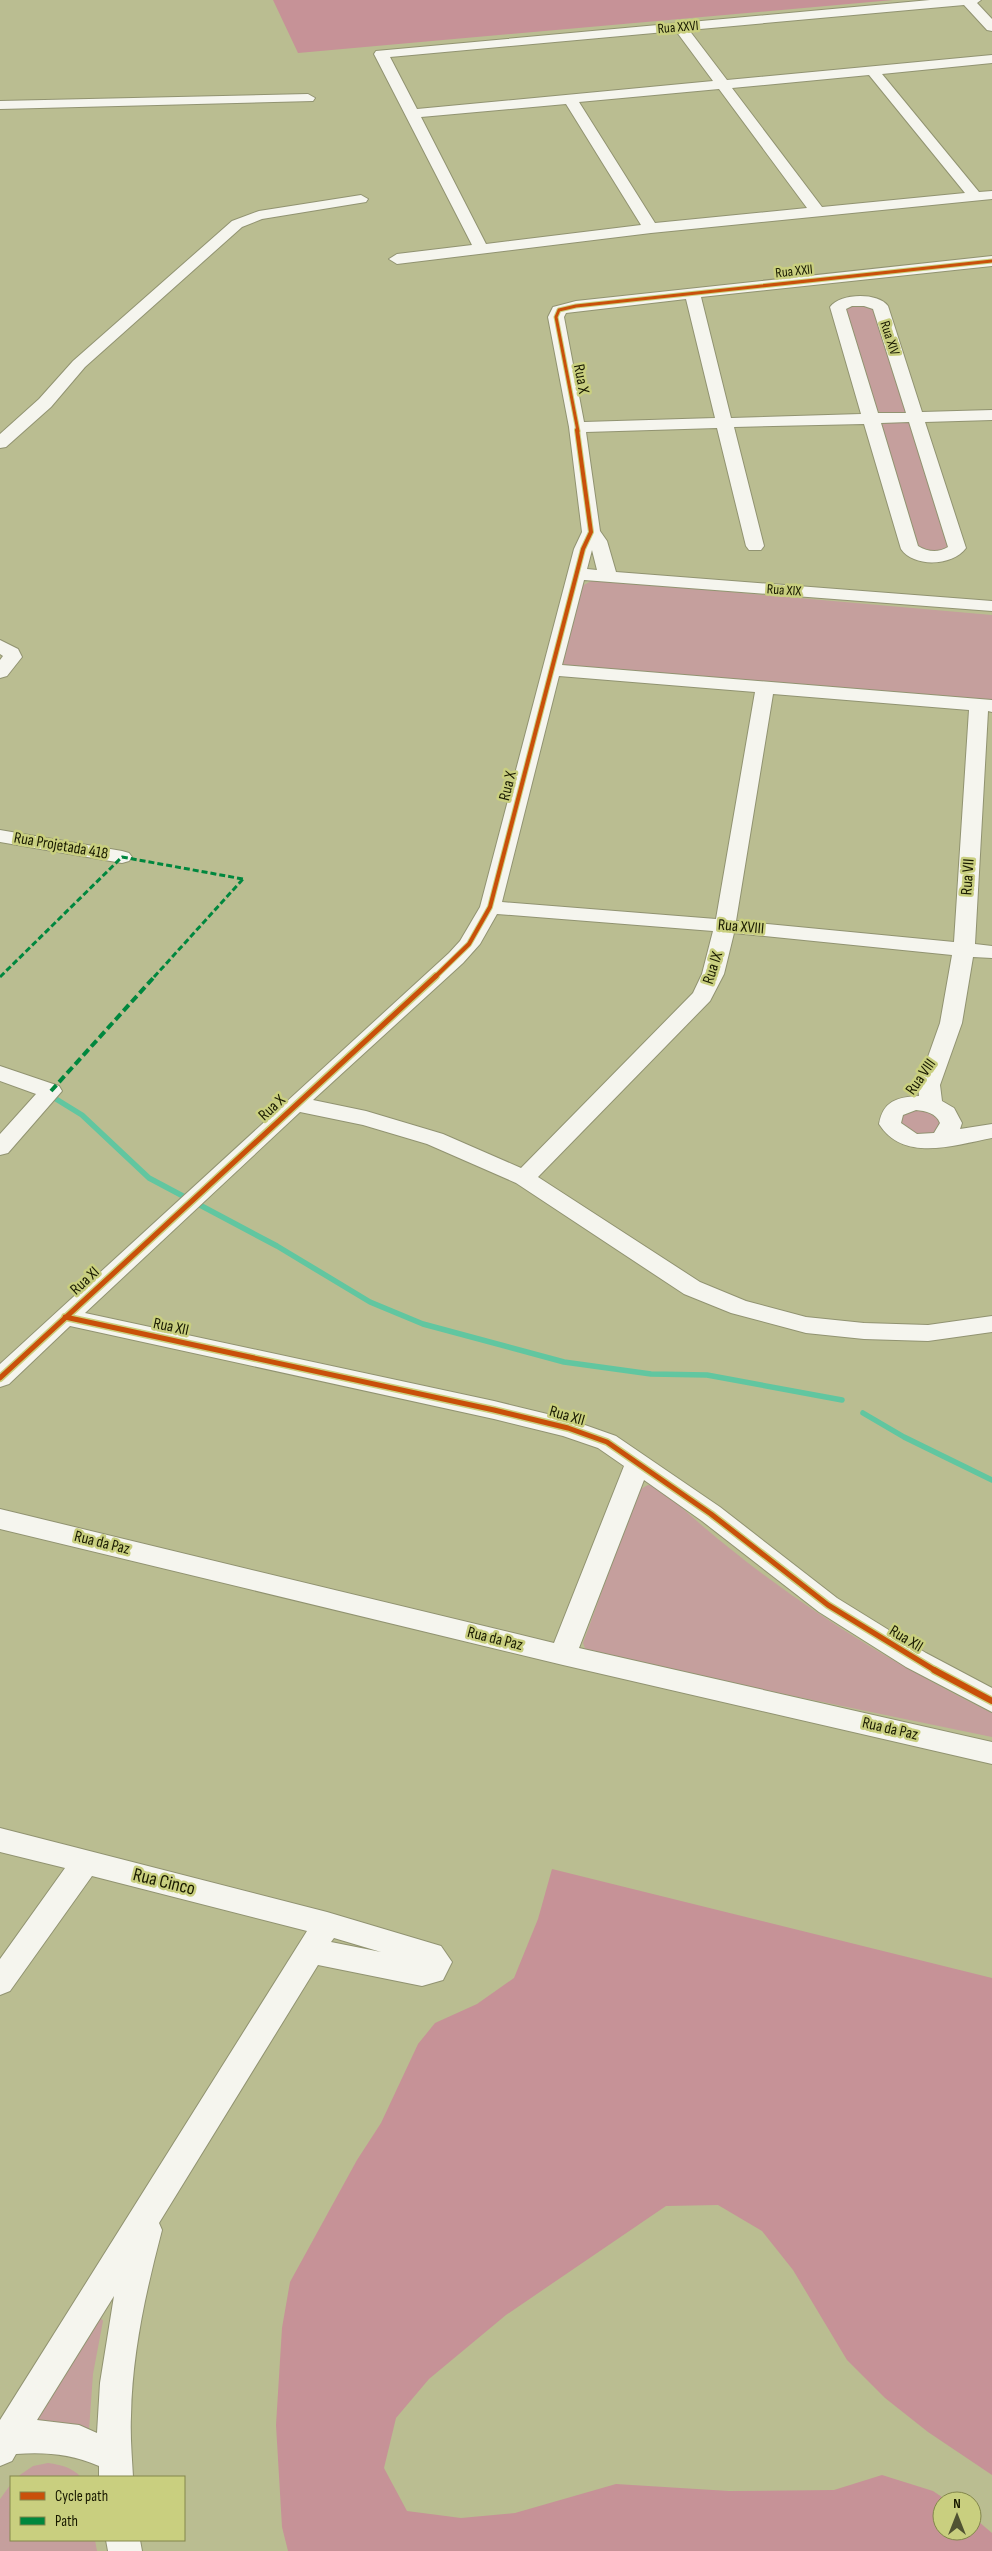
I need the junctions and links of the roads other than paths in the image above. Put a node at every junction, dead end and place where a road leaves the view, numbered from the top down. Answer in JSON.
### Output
{"nodes":[{"id":1,"x":968,"y":0,"type":"edge"},
{"id":2,"x":974,"y":0,"type":"edge"},
{"id":3,"x":680,"y":27,"type":"junction"},
{"id":4,"x":992,"y":27,"type":"edge"},
{"id":5,"x":992,"y":59,"type":"edge"},
{"id":6,"x":873,"y":71,"type":"junction"},
{"id":7,"x":724,"y":85,"type":"junction"},
{"id":8,"x":308,"y":98,"type":"dead end"},
{"id":9,"x":570,"y":99,"type":"junction"},
{"id":10,"x":0,"y":105,"type":"edge"},
{"id":11,"x":413,"y":114,"type":"junction"},
{"id":12,"x":992,"y":195,"type":"edge"},
{"id":13,"x":975,"y":196,"type":"junction"},
{"id":14,"x":361,"y":198,"type":"dead end"},
{"id":15,"x":817,"y":211,"type":"junction"},
{"id":16,"x":651,"y":228,"type":"junction"},
{"id":17,"x":482,"y":248,"type":"junction"},
{"id":18,"x":397,"y":259,"type":"dead end"},
{"id":19,"x":992,"y":261,"type":"edge"},
{"id":20,"x":692,"y":293,"type":"junction"},
{"id":21,"x":599,"y":303,"type":"joint"},
{"id":22,"x":992,"y":415,"type":"edge"},
{"id":23,"x":915,"y":417,"type":"junction"},
{"id":24,"x":871,"y":418,"type":"junction"},
{"id":25,"x":725,"y":422,"type":"junction"},
{"id":26,"x":577,"y":426,"type":"junction"},
{"id":27,"x":0,"y":443,"type":"edge"},
{"id":28,"x":591,"y":532,"type":"junction"},
{"id":29,"x":755,"y":546,"type":"dead end"},
{"id":30,"x":577,"y":574,"type":"junction"},
{"id":31,"x":608,"y":576,"type":"junction"},
{"id":32,"x":992,"y":606,"type":"edge"},
{"id":33,"x":550,"y":670,"type":"junction"},
{"id":34,"x":765,"y":688,"type":"junction"},
{"id":35,"x":986,"y":706,"type":"edge"},
{"id":36,"x":0,"y":836,"type":"edge"},
{"id":37,"x":122,"y":857,"type":"dead end"},
{"id":38,"x":490,"y":908,"type":"junction"},
{"id":39,"x":726,"y":926,"type":"junction"},
{"id":40,"x":964,"y":949,"type":"junction"},
{"id":41,"x":992,"y":952,"type":"edge"},
{"id":42,"x":942,"y":1047,"type":"junction"},
{"id":43,"x":0,"y":1073,"type":"edge"},
{"id":44,"x":295,"y":1104,"type":"junction"},
{"id":45,"x":931,"y":1105,"type":"junction"},
{"id":46,"x":900,"y":1106,"type":"junction"},
{"id":47,"x":950,"y":1120,"type":"junction"},
{"id":48,"x":992,"y":1120,"type":"edge"},
{"id":49,"x":992,"y":1131,"type":"edge"},
{"id":50,"x":937,"y":1140,"type":"junction"},
{"id":51,"x":0,"y":1148,"type":"edge"},
{"id":52,"x":524,"y":1178,"type":"junction"},
{"id":53,"x":192,"y":1199,"type":"joint"},
{"id":54,"x":65,"y":1317,"type":"junction"},
{"id":55,"x":992,"y":1324,"type":"edge"},
{"id":56,"x":0,"y":1378,"type":"edge"},
{"id":57,"x":638,"y":1462,"type":"junction"},
{"id":58,"x":0,"y":1519,"type":"edge"},
{"id":59,"x":563,"y":1656,"type":"junction"},
{"id":60,"x":992,"y":1701,"type":"edge"},
{"id":61,"x":992,"y":1752,"type":"edge"},
{"id":62,"x":0,"y":1840,"type":"edge"},
{"id":63,"x":86,"y":1862,"type":"junction"},
{"id":64,"x":327,"y":1924,"type":"junction"},
{"id":65,"x":312,"y":1951,"type":"junction"},
{"id":66,"x":0,"y":1982,"type":"edge"},
{"id":67,"x":154,"y":2204,"type":"junction"},
{"id":68,"x":3,"y":2444,"type":"edge"},
{"id":69,"x":115,"y":2467,"type":"edge"}],
"edges":[{"from":1,"to":2,"type":"street","name":"Rua XXVI"},
{"from":1,"to":3,"type":"street","name":"Rua XXVI"},
{"from":1,"to":4,"type":"street"},
{"from":3,"to":7,"type":"street"},
{"from":3,"to":11,"type":"street","name":"Rua XXVI"},
{"from":5,"to":6,"type":"street"},
{"from":6,"to":7,"type":"street"},
{"from":6,"to":13,"type":"street"},
{"from":7,"to":9,"type":"street"},
{"from":7,"to":15,"type":"street"},
{"from":8,"to":10,"type":"street"},
{"from":9,"to":11,"type":"street"},
{"from":9,"to":16,"type":"street"},
{"from":11,"to":17,"type":"street"},
{"from":12,"to":13,"type":"street"},
{"from":13,"to":15,"type":"street"},
{"from":14,"to":27,"type":"street"},
{"from":15,"to":16,"type":"street"},
{"from":16,"to":17,"type":"street"},
{"from":17,"to":18,"type":"street"},
{"from":19,"to":20,"type":"street","name":"Rua XXII"},
{"from":20,"to":21,"type":"street","name":"Rua XXII"},
{"from":20,"to":25,"type":"street"},
{"from":21,"to":26,"type":"street","name":"Rua X"},
{"from":22,"to":23,"type":"street"},
{"from":23,"to":24,"type":"street"},
{"from":23,"to":24,"type":"street","name":"Rua XIV"},
{"from":23,"to":24,"type":"street","name":"Rua XIV"},
{"from":24,"to":25,"type":"street"},
{"from":25,"to":26,"type":"street"},
{"from":25,"to":29,"type":"street"},
{"from":26,"to":28,"type":"street","name":"Rua X"},
{"from":28,"to":30,"type":"street","name":"Rua X"},
{"from":28,"to":31,"type":"street"},
{"from":30,"to":31,"type":"street","name":"Rua XIX"},
{"from":30,"to":33,"type":"street","name":"Rua X"},
{"from":31,"to":32,"type":"street","name":"Rua XIX"},
{"from":33,"to":34,"type":"street"},
{"from":33,"to":38,"type":"street","name":"Rua X"},
{"from":34,"to":35,"type":"street"},
{"from":34,"to":39,"type":"street","name":"Rua IX"},
{"from":35,"to":40,"type":"street","name":"Rua VII"},
{"from":36,"to":37,"type":"street","name":"Rua Projetada 418"},
{"from":38,"to":39,"type":"street","name":"Rua XVIII"},
{"from":38,"to":44,"type":"street","name":"Rua X"},
{"from":39,"to":40,"type":"street","name":"Rua XVIII"},
{"from":39,"to":52,"type":"street","name":"Rua IX"},
{"from":40,"to":41,"type":"street","name":"Rua XVIII"},
{"from":40,"to":42,"type":"street","name":"Rua VII"},
{"from":42,"to":45,"type":"street","name":"Rua VIII"},
{"from":42,"to":46,"type":"street","name":"Rua VIII"},
{"from":43,"to":51,"type":"street"},
{"from":44,"to":52,"type":"street"},
{"from":44,"to":53,"type":"street","name":"Rua X"},
{"from":45,"to":46,"type":"street"},
{"from":45,"to":47,"type":"street"},
{"from":46,"to":50,"type":"street"},
{"from":47,"to":48,"type":"street"},
{"from":47,"to":50,"type":"street"},
{"from":49,"to":50,"type":"street"},
{"from":52,"to":55,"type":"street"},
{"from":53,"to":54,"type":"street","name":"Rua XI"},
{"from":54,"to":56,"type":"street","name":"Rua XI"},
{"from":54,"to":57,"type":"street","name":"Rua XII"},
{"from":57,"to":59,"type":"street"},
{"from":57,"to":60,"type":"street","name":"Rua XII"},
{"from":58,"to":59,"type":"street","name":"Rua da Paz"},
{"from":59,"to":61,"type":"street","name":"Rua da Paz"},
{"from":62,"to":63,"type":"street","name":"Rua Cinco"},
{"from":63,"to":64,"type":"street","name":"Rua Cinco"},
{"from":63,"to":66,"type":"street"},
{"from":64,"to":65,"type":"street"},
{"from":64,"to":65,"type":"street","name":"Rua Cinco"},
{"from":65,"to":67,"type":"street"},
{"from":67,"to":68,"type":"street"},
{"from":67,"to":69,"type":"street"},
{"from":68,"to":69,"type":"street"}]}
